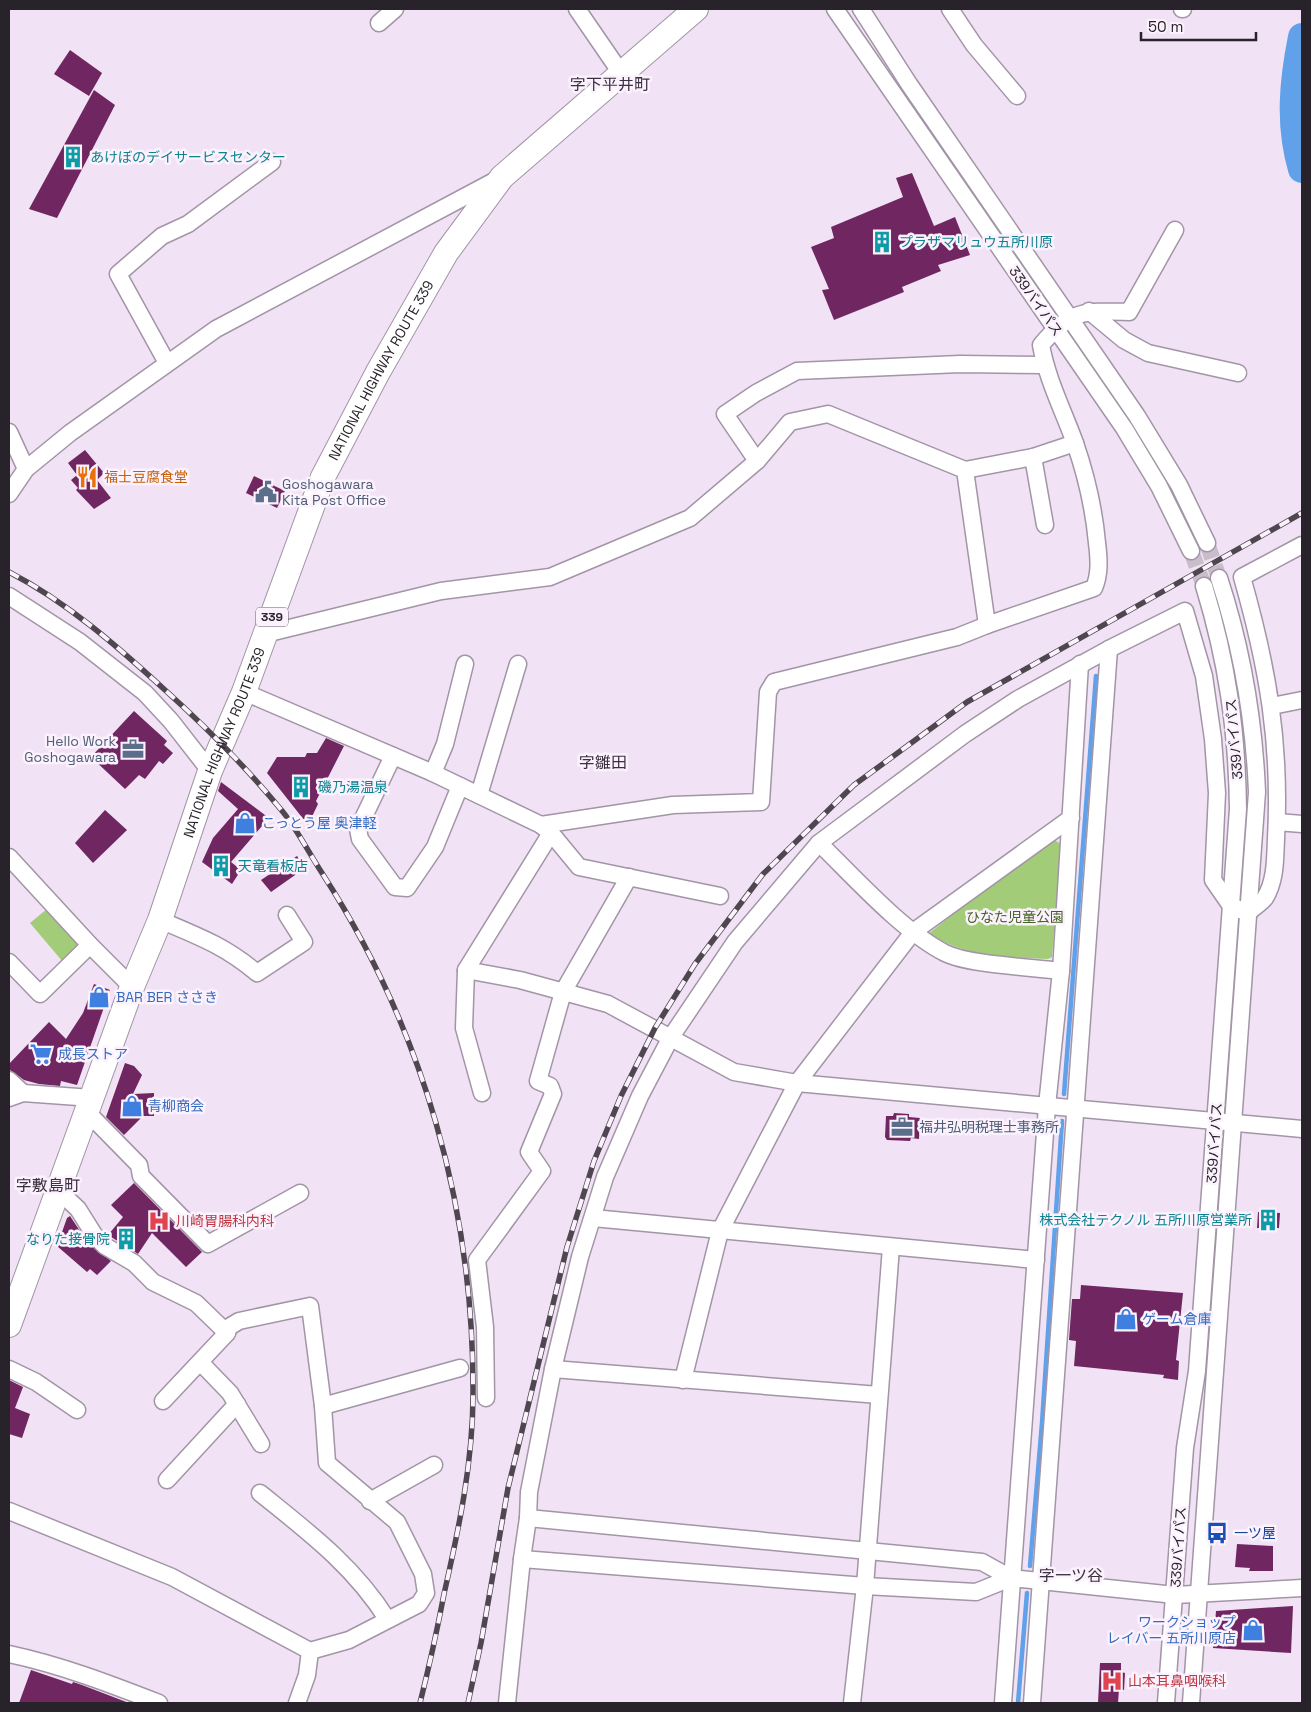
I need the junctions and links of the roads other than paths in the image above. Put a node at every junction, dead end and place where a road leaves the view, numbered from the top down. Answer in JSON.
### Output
{"nodes":[{"id":1,"x":395,"y":9,"type":"edge"},
{"id":2,"x":577,"y":9,"type":"edge"},
{"id":3,"x":696,"y":9,"type":"edge"},
{"id":4,"x":834,"y":9,"type":"edge"},
{"id":5,"x":861,"y":9,"type":"edge"},
{"id":6,"x":950,"y":9,"type":"edge"},
{"id":7,"x":379,"y":23,"type":"dead end"},
{"id":8,"x":621,"y":73,"type":"junction"},
{"id":9,"x":1017,"y":96,"type":"dead end"},
{"id":10,"x":272,"y":162,"type":"dead end"},
{"id":11,"x":502,"y":177,"type":"junction"},
{"id":12,"x":1175,"y":230,"type":"dead end"},
{"id":13,"x":1089,"y":311,"type":"junction"},
{"id":14,"x":1070,"y":318,"type":"junction"},
{"id":15,"x":1056,"y":329,"type":"junction"},
{"id":16,"x":167,"y":364,"type":"junction"},
{"id":17,"x":1044,"y":365,"type":"junction"},
{"id":18,"x":1238,"y":373,"type":"dead end"},
{"id":19,"x":9,"y":432,"type":"edge"},
{"id":20,"x":1075,"y":443,"type":"junction"},
{"id":21,"x":1033,"y":457,"type":"junction"},
{"id":22,"x":757,"y":461,"type":"junction"},
{"id":23,"x":26,"y":469,"type":"junction"},
{"id":24,"x":965,"y":470,"type":"junction"},
{"id":25,"x":9,"y":494,"type":"edge"},
{"id":26,"x":1045,"y":525,"type":"dead end"},
{"id":27,"x":1207,"y":543,"type":"tunnel mouth"},
{"id":28,"x":1302,"y":545,"type":"edge"},
{"id":29,"x":1191,"y":551,"type":"tunnel mouth"},
{"id":30,"x":1220,"y":578,"type":"tunnel mouth"},
{"id":31,"x":1204,"y":586,"type":"tunnel mouth"},
{"id":32,"x":9,"y":596,"type":"edge"},
{"id":33,"x":987,"y":625,"type":"junction"},
{"id":34,"x":265,"y":634,"type":"junction"},
{"id":35,"x":1109,"y":649,"type":"junction"},
{"id":36,"x":465,"y":664,"type":"dead end"},
{"id":37,"x":518,"y":664,"type":"dead end"},
{"id":38,"x":1080,"y":664,"type":"junction"},
{"id":39,"x":244,"y":692,"type":"junction"},
{"id":40,"x":1302,"y":700,"type":"edge"},
{"id":41,"x":1272,"y":706,"type":"junction"},
{"id":42,"x":393,"y":756,"type":"junction"},
{"id":43,"x":210,"y":771,"type":"junction"},
{"id":44,"x":433,"y":773,"type":"junction"},
{"id":45,"x":460,"y":786,"type":"junction"},
{"id":46,"x":478,"y":795,"type":"junction"},
{"id":47,"x":1071,"y":818,"type":"junction"},
{"id":48,"x":1277,"y":822,"type":"junction"},
{"id":49,"x":1302,"y":824,"type":"edge"},
{"id":50,"x":546,"y":829,"type":"junction"},
{"id":51,"x":819,"y":843,"type":"junction"},
{"id":52,"x":9,"y":856,"type":"edge"},
{"id":53,"x":629,"y":877,"type":"junction"},
{"id":54,"x":720,"y":896,"type":"dead end"},
{"id":55,"x":1231,"y":906,"type":"junction"},
{"id":56,"x":1248,"y":913,"type":"junction"},
{"id":57,"x":287,"y":915,"type":"dead end"},
{"id":58,"x":160,"y":920,"type":"junction"},
{"id":59,"x":913,"y":932,"type":"junction"},
{"id":60,"x":90,"y":946,"type":"junction"},
{"id":61,"x":9,"y":962,"type":"edge"},
{"id":62,"x":466,"y":970,"type":"junction"},
{"id":63,"x":1061,"y":970,"type":"junction"},
{"id":64,"x":132,"y":987,"type":"junction"},
{"id":65,"x":563,"y":992,"type":"junction"},
{"id":66,"x":671,"y":1037,"type":"junction"},
{"id":67,"x":9,"y":1080,"type":"edge"},
{"id":68,"x":797,"y":1083,"type":"junction"},
{"id":69,"x":482,"y":1093,"type":"dead end"},
{"id":70,"x":16,"y":1096,"type":"edge"},
{"id":71,"x":90,"y":1105,"type":"junction"},
{"id":72,"x":1047,"y":1106,"type":"junction"},
{"id":73,"x":1075,"y":1108,"type":"junction"},
{"id":74,"x":1215,"y":1121,"type":"junction"},
{"id":75,"x":1234,"y":1123,"type":"junction"},
{"id":76,"x":1302,"y":1129,"type":"edge"},
{"id":77,"x":59,"y":1191,"type":"junction"},
{"id":78,"x":300,"y":1193,"type":"dead end"},
{"id":79,"x":593,"y":1218,"type":"junction"},
{"id":80,"x":720,"y":1231,"type":"junction"},
{"id":81,"x":891,"y":1247,"type":"junction"},
{"id":82,"x":1036,"y":1260,"type":"junction"},
{"id":83,"x":9,"y":1325,"type":"edge"},
{"id":84,"x":227,"y":1332,"type":"junction"},
{"id":85,"x":200,"y":1362,"type":"junction"},
{"id":86,"x":9,"y":1368,"type":"edge"},
{"id":87,"x":460,"y":1368,"type":"dead end"},
{"id":88,"x":553,"y":1369,"type":"junction"},
{"id":89,"x":683,"y":1380,"type":"junction"},
{"id":90,"x":879,"y":1395,"type":"junction"},
{"id":91,"x":486,"y":1398,"type":"dead end"},
{"id":92,"x":163,"y":1401,"type":"dead end"},
{"id":93,"x":237,"y":1404,"type":"junction"},
{"id":94,"x":323,"y":1406,"type":"junction"},
{"id":95,"x":77,"y":1410,"type":"dead end"},
{"id":96,"x":261,"y":1444,"type":"dead end"},
{"id":97,"x":434,"y":1465,"type":"dead end"},
{"id":98,"x":167,"y":1480,"type":"dead end"},
{"id":99,"x":260,"y":1493,"type":"dead end"},
{"id":100,"x":370,"y":1501,"type":"junction"},
{"id":101,"x":9,"y":1512,"type":"edge"},
{"id":102,"x":528,"y":1518,"type":"junction"},
{"id":103,"x":868,"y":1550,"type":"junction"},
{"id":104,"x":522,"y":1560,"type":"junction"},
{"id":105,"x":1011,"y":1578,"type":"junction"},
{"id":106,"x":1040,"y":1582,"type":"junction"},
{"id":107,"x":865,"y":1586,"type":"junction"},
{"id":108,"x":1302,"y":1588,"type":"edge"},
{"id":109,"x":1174,"y":1595,"type":"junction"},
{"id":110,"x":1199,"y":1595,"type":"junction"},
{"id":111,"x":387,"y":1619,"type":"junction"},
{"id":112,"x":310,"y":1651,"type":"junction"},
{"id":113,"x":9,"y":1654,"type":"edge"},
{"id":114,"x":159,"y":1703,"type":"edge"},
{"id":115,"x":298,"y":1703,"type":"edge"},
{"id":116,"x":507,"y":1703,"type":"edge"},
{"id":117,"x":852,"y":1703,"type":"edge"},
{"id":118,"x":1003,"y":1703,"type":"edge"},
{"id":119,"x":1032,"y":1703,"type":"edge"},
{"id":120,"x":1166,"y":1703,"type":"edge"},
{"id":121,"x":1191,"y":1703,"type":"edge"}],
"edges":[{"from":1,"to":7,"type":"street"},
{"from":2,"to":8,"type":"street"},
{"from":3,"to":8,"type":"highway","name":"NATIONAL HIGHWAY ROUTE 339","number":"339"},
{"from":4,"to":15,"type":"street","name":"339バイパス"},
{"from":5,"to":14,"type":"street"},
{"from":6,"to":9,"type":"street"},
{"from":8,"to":11,"type":"highway","name":"NATIONAL HIGHWAY ROUTE 339","number":"339"},
{"from":10,"to":16,"type":"street"},
{"from":11,"to":16,"type":"street"},
{"from":11,"to":34,"type":"highway","name":"NATIONAL HIGHWAY ROUTE 339","number":"339"},
{"from":12,"to":13,"type":"street"},
{"from":13,"to":14,"type":"street"},
{"from":13,"to":18,"type":"street"},
{"from":14,"to":15,"type":"street"},
{"from":14,"to":27,"type":"street"},
{"from":15,"to":17,"type":"street"},
{"from":15,"to":29,"type":"street","name":"339バイパス"},
{"from":16,"to":23,"type":"street"},
{"from":17,"to":20,"type":"street"},
{"from":17,"to":22,"type":"street"},
{"from":19,"to":23,"type":"street"},
{"from":20,"to":21,"type":"street"},
{"from":20,"to":33,"type":"street"},
{"from":21,"to":24,"type":"street"},
{"from":21,"to":26,"type":"street"},
{"from":22,"to":24,"type":"street"},
{"from":22,"to":34,"type":"street"},
{"from":23,"to":25,"type":"street"},
{"from":24,"to":33,"type":"street"},
{"from":28,"to":41,"type":"street"},
{"from":30,"to":56,"type":"street"},
{"from":31,"to":55,"type":"street","name":"339バイパス"},
{"from":32,"to":43,"type":"street"},
{"from":33,"to":50,"type":"street"},
{"from":34,"to":39,"type":"highway","name":"NATIONAL HIGHWAY ROUTE 339","number":"339"},
{"from":35,"to":38,"type":"street"},
{"from":35,"to":55,"type":"street"},
{"from":35,"to":73,"type":"street"},
{"from":36,"to":44,"type":"street"},
{"from":37,"to":46,"type":"street"},
{"from":38,"to":47,"type":"street"},
{"from":38,"to":51,"type":"street"},
{"from":39,"to":42,"type":"street"},
{"from":39,"to":43,"type":"highway","name":"NATIONAL HIGHWAY ROUTE 339","number":"339"},
{"from":40,"to":41,"type":"street"},
{"from":41,"to":48,"type":"street"},
{"from":42,"to":44,"type":"street"},
{"from":42,"to":45,"type":"street"},
{"from":43,"to":58,"type":"highway","name":"NATIONAL HIGHWAY ROUTE 339","number":"339"},
{"from":44,"to":45,"type":"street"},
{"from":45,"to":46,"type":"street"},
{"from":46,"to":50,"type":"street"},
{"from":47,"to":59,"type":"street"},
{"from":47,"to":63,"type":"street"},
{"from":48,"to":49,"type":"street"},
{"from":48,"to":56,"type":"street"},
{"from":50,"to":53,"type":"street"},
{"from":50,"to":62,"type":"street"},
{"from":51,"to":59,"type":"street"},
{"from":51,"to":66,"type":"street"},
{"from":52,"to":60,"type":"street"},
{"from":53,"to":54,"type":"street"},
{"from":53,"to":65,"type":"street"},
{"from":55,"to":56,"type":"street"},
{"from":55,"to":74,"type":"street","name":"339バイパス"},
{"from":56,"to":75,"type":"street"},
{"from":57,"to":58,"type":"street"},
{"from":58,"to":64,"type":"highway","name":"NATIONAL HIGHWAY ROUTE 339","number":"339"},
{"from":59,"to":63,"type":"street"},
{"from":59,"to":68,"type":"street"},
{"from":60,"to":61,"type":"street"},
{"from":60,"to":64,"type":"street"},
{"from":62,"to":65,"type":"street"},
{"from":62,"to":69,"type":"street"},
{"from":63,"to":72,"type":"street"},
{"from":64,"to":71,"type":"highway","name":"NATIONAL HIGHWAY ROUTE 339","number":"339"},
{"from":65,"to":66,"type":"street"},
{"from":65,"to":91,"type":"street"},
{"from":66,"to":68,"type":"street"},
{"from":66,"to":79,"type":"street"},
{"from":67,"to":70,"type":"street"},
{"from":68,"to":72,"type":"street"},
{"from":68,"to":80,"type":"street"},
{"from":70,"to":71,"type":"street"},
{"from":71,"to":77,"type":"highway","name":"NATIONAL HIGHWAY ROUTE 339","number":"339"},
{"from":71,"to":78,"type":"street"},
{"from":72,"to":73,"type":"street"},
{"from":72,"to":82,"type":"street"},
{"from":73,"to":74,"type":"street"},
{"from":73,"to":106,"type":"street"},
{"from":74,"to":75,"type":"street"},
{"from":74,"to":109,"type":"street","name":"339バイパス"},
{"from":75,"to":76,"type":"street"},
{"from":75,"to":110,"type":"street"},
{"from":77,"to":83,"type":"highway","name":"NATIONAL HIGHWAY ROUTE 339","number":"339"},
{"from":77,"to":84,"type":"street"},
{"from":79,"to":80,"type":"street"},
{"from":79,"to":88,"type":"street"},
{"from":80,"to":81,"type":"street"},
{"from":80,"to":89,"type":"street"},
{"from":81,"to":82,"type":"street"},
{"from":81,"to":90,"type":"street"},
{"from":82,"to":105,"type":"street"},
{"from":84,"to":85,"type":"street"},
{"from":84,"to":94,"type":"street"},
{"from":85,"to":92,"type":"street"},
{"from":85,"to":93,"type":"street"},
{"from":86,"to":95,"type":"street"},
{"from":87,"to":94,"type":"street"},
{"from":88,"to":89,"type":"street"},
{"from":88,"to":102,"type":"street"},
{"from":89,"to":90,"type":"street"},
{"from":90,"to":103,"type":"street"},
{"from":93,"to":96,"type":"street"},
{"from":93,"to":98,"type":"street"},
{"from":94,"to":100,"type":"street"},
{"from":97,"to":100,"type":"street"},
{"from":99,"to":111,"type":"street"},
{"from":100,"to":111,"type":"street"},
{"from":101,"to":112,"type":"street"},
{"from":102,"to":103,"type":"street"},
{"from":102,"to":104,"type":"street"},
{"from":103,"to":105,"type":"street"},
{"from":103,"to":107,"type":"street"},
{"from":104,"to":107,"type":"street"},
{"from":104,"to":116,"type":"street"},
{"from":105,"to":106,"type":"street"},
{"from":105,"to":107,"type":"street"},
{"from":105,"to":118,"type":"street"},
{"from":106,"to":109,"type":"street"},
{"from":106,"to":119,"type":"street"},
{"from":107,"to":117,"type":"street"},
{"from":108,"to":110,"type":"street"},
{"from":109,"to":110,"type":"street"},
{"from":109,"to":120,"type":"street","name":"339バイパス"},
{"from":110,"to":121,"type":"street"},
{"from":111,"to":112,"type":"street"},
{"from":112,"to":115,"type":"street"},
{"from":113,"to":114,"type":"street"}]}
